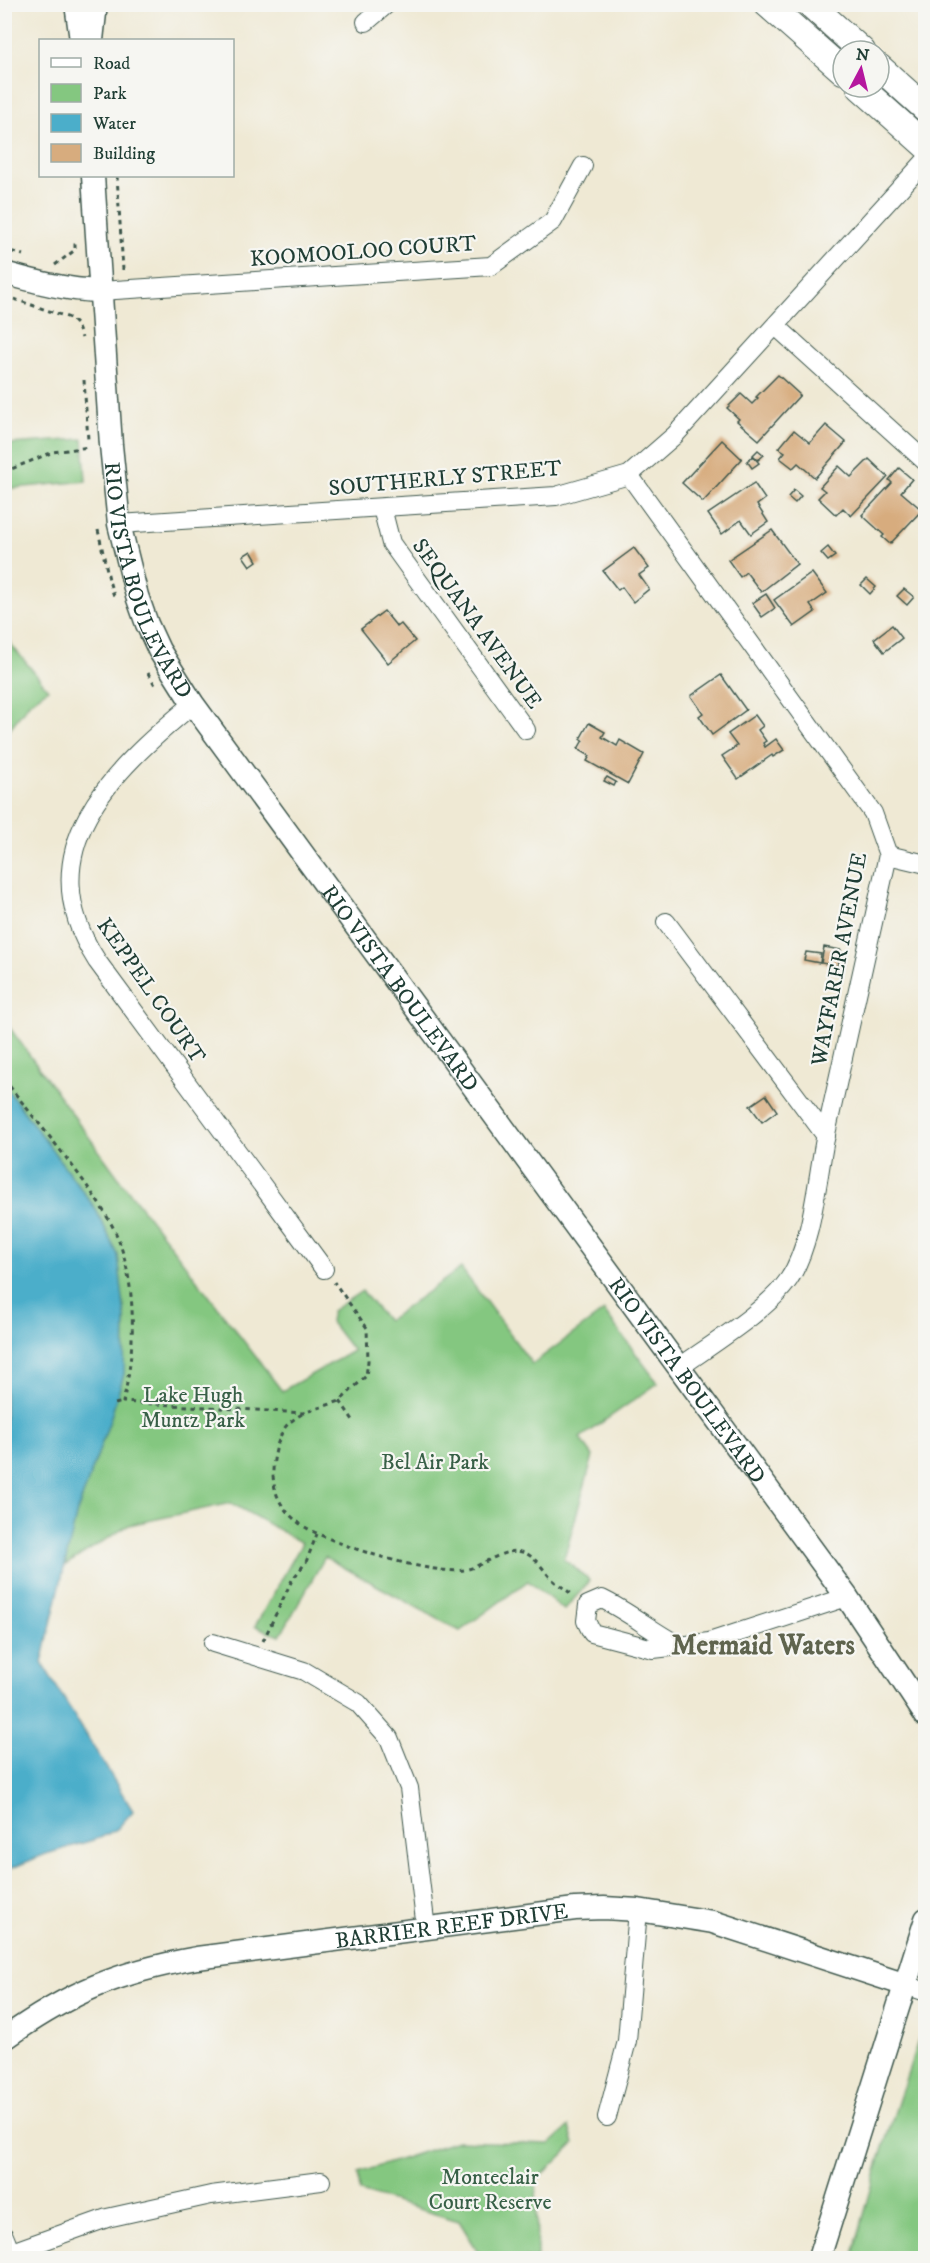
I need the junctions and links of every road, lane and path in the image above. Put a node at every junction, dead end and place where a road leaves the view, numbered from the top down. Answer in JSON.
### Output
{"nodes":[{"id":1,"x":76,"y":4,"type":"edge"},
{"id":2,"x":96,"y":4,"type":"edge"},
{"id":3,"x":387,"y":4,"type":"edge"},
{"id":4,"x":767,"y":4,"type":"edge"},
{"id":5,"x":810,"y":4,"type":"edge"},
{"id":6,"x":366,"y":22,"type":"dead end"},
{"id":7,"x":81,"y":39,"type":"edge"},
{"id":8,"x":92,"y":39,"type":"edge"},
{"id":9,"x":849,"y":39,"type":"edge"},
{"id":10,"x":831,"y":60,"type":"edge"},
{"id":11,"x":891,"y":78,"type":"edge"},
{"id":12,"x":873,"y":99,"type":"edge"},
{"id":13,"x":926,"y":109,"type":"edge"},
{"id":14,"x":926,"y":146,"type":"edge"},
{"id":15,"x":926,"y":160,"type":"edge"},
{"id":16,"x":583,"y":166,"type":"dead end"},
{"id":17,"x":93,"y":177,"type":"edge"},
{"id":18,"x":117,"y":177,"type":"edge"},
{"id":19,"x":4,"y":249,"type":"edge"},
{"id":20,"x":75,"y":250,"type":"dead end"},
{"id":21,"x":25,"y":256,"type":"dead end"},
{"id":22,"x":46,"y":262,"type":"dead end"},
{"id":23,"x":123,"y":270,"type":"dead end"},
{"id":24,"x":4,"y":273,"type":"edge"},
{"id":25,"x":100,"y":291,"type":"junction"},
{"id":26,"x":776,"y":326,"type":"junction"},
{"id":27,"x":89,"y":447,"type":"dead end"},
{"id":28,"x":926,"y":462,"type":"edge"},
{"id":29,"x":4,"y":472,"type":"edge"},
{"id":30,"x":629,"y":475,"type":"junction"},
{"id":31,"x":382,"y":508,"type":"junction"},
{"id":32,"x":119,"y":524,"type":"junction"},
{"id":33,"x":193,"y":704,"type":"junction"},
{"id":34,"x":526,"y":730,"type":"dead end"},
{"id":35,"x":888,"y":855,"type":"junction"},
{"id":36,"x":926,"y":864,"type":"edge"},
{"id":37,"x":666,"y":922,"type":"dead end"},
{"id":38,"x":4,"y":1079,"type":"edge"},
{"id":39,"x":826,"y":1136,"type":"junction"},
{"id":40,"x":324,"y":1269,"type":"joint"},
{"id":41,"x":680,"y":1367,"type":"junction"},
{"id":42,"x":340,"y":1401,"type":"junction"},
{"id":43,"x":123,"y":1402,"type":"junction"},
{"id":44,"x":115,"y":1404,"type":"dead end"},
{"id":45,"x":303,"y":1413,"type":"junction"},
{"id":46,"x":353,"y":1420,"type":"dead end"},
{"id":47,"x":317,"y":1534,"type":"junction"},
{"id":48,"x":847,"y":1597,"type":"junction"},
{"id":49,"x":588,"y":1605,"type":"junction"},
{"id":50,"x":213,"y":1643,"type":"dead end"},
{"id":51,"x":680,"y":1646,"type":"junction"},
{"id":52,"x":256,"y":1657,"type":"junction"},
{"id":53,"x":926,"y":1716,"type":"edge"},
{"id":54,"x":638,"y":1910,"type":"junction"},
{"id":55,"x":926,"y":1920,"type":"edge"},
{"id":56,"x":426,"y":1929,"type":"junction"},
{"id":57,"x":916,"y":1989,"type":"edge"},
{"id":58,"x":4,"y":2039,"type":"edge"},
{"id":59,"x":607,"y":2117,"type":"dead end"},
{"id":60,"x":321,"y":2181,"type":"dead end"},
{"id":61,"x":10,"y":2249,"type":"edge"},
{"id":62,"x":819,"y":2259,"type":"edge"}],
"edges":[{"from":1,"to":7,"type":"street"},
{"from":2,"to":8,"type":"street"},
{"from":3,"to":6,"type":"street"},
{"from":4,"to":10,"type":"main road"},
{"from":5,"to":9,"type":"main road"},
{"from":11,"to":13,"type":"main road"},
{"from":12,"to":14,"type":"main road"},
{"from":15,"to":26,"type":"street","name":"SOUTHERLY STREET"},
{"from":16,"to":25,"type":"street","name":"KOOMOOLOO COURT"},
{"from":17,"to":25,"type":"street","name":"RIO VISTA BOULEVARD"},
{"from":18,"to":23,"type":"path"},
{"from":19,"to":21,"type":"path"},
{"from":20,"to":22,"type":"path"},
{"from":24,"to":25,"type":"street"},
{"from":25,"to":32,"type":"street","name":"RIO VISTA BOULEVARD"},
{"from":26,"to":28,"type":"street"},
{"from":26,"to":30,"type":"street","name":"SOUTHERLY STREET"},
{"from":27,"to":29,"type":"path"},
{"from":30,"to":31,"type":"street","name":"SOUTHERLY STREET"},
{"from":30,"to":35,"type":"street","name":"WAYFARER AVENUE"},
{"from":31,"to":32,"type":"street","name":"SOUTHERLY STREET"},
{"from":31,"to":34,"type":"street","name":"SEQUANA AVENUE"},
{"from":32,"to":33,"type":"street","name":"RIO VISTA BOULEVARD"},
{"from":33,"to":40,"type":"street","name":"KEPPEL COURT"},
{"from":33,"to":41,"type":"street","name":"RIO VISTA BOULEVARD"},
{"from":35,"to":36,"type":"street"},
{"from":35,"to":39,"type":"street","name":"WAYFARER AVENUE"},
{"from":37,"to":39,"type":"street"},
{"from":38,"to":43,"type":"path"},
{"from":39,"to":41,"type":"street","name":"WAYFARER AVENUE"},
{"from":40,"to":42,"type":"path"},
{"from":41,"to":48,"type":"street","name":"RIO VISTA BOULEVARD"},
{"from":42,"to":45,"type":"path"},
{"from":42,"to":46,"type":"path"},
{"from":43,"to":44,"type":"path"},
{"from":43,"to":45,"type":"path"},
{"from":45,"to":47,"type":"path"},
{"from":47,"to":49,"type":"path"},
{"from":47,"to":52,"type":"path"},
{"from":48,"to":51,"type":"street"},
{"from":48,"to":53,"type":"street","name":"RIO VISTA BOULEVARD"},
{"from":49,"to":51,"type":"street"},
{"from":49,"to":51,"type":"street"},
{"from":50,"to":52,"type":"street"},
{"from":52,"to":56,"type":"street"},
{"from":54,"to":56,"type":"street","name":"BARRIER REEF DRIVE"},
{"from":54,"to":57,"type":"street","name":"BARRIER REEF DRIVE"},
{"from":54,"to":59,"type":"street"},
{"from":55,"to":57,"type":"street"},
{"from":56,"to":58,"type":"street","name":"BARRIER REEF DRIVE"},
{"from":57,"to":62,"type":"street"},
{"from":60,"to":61,"type":"street"}]}
